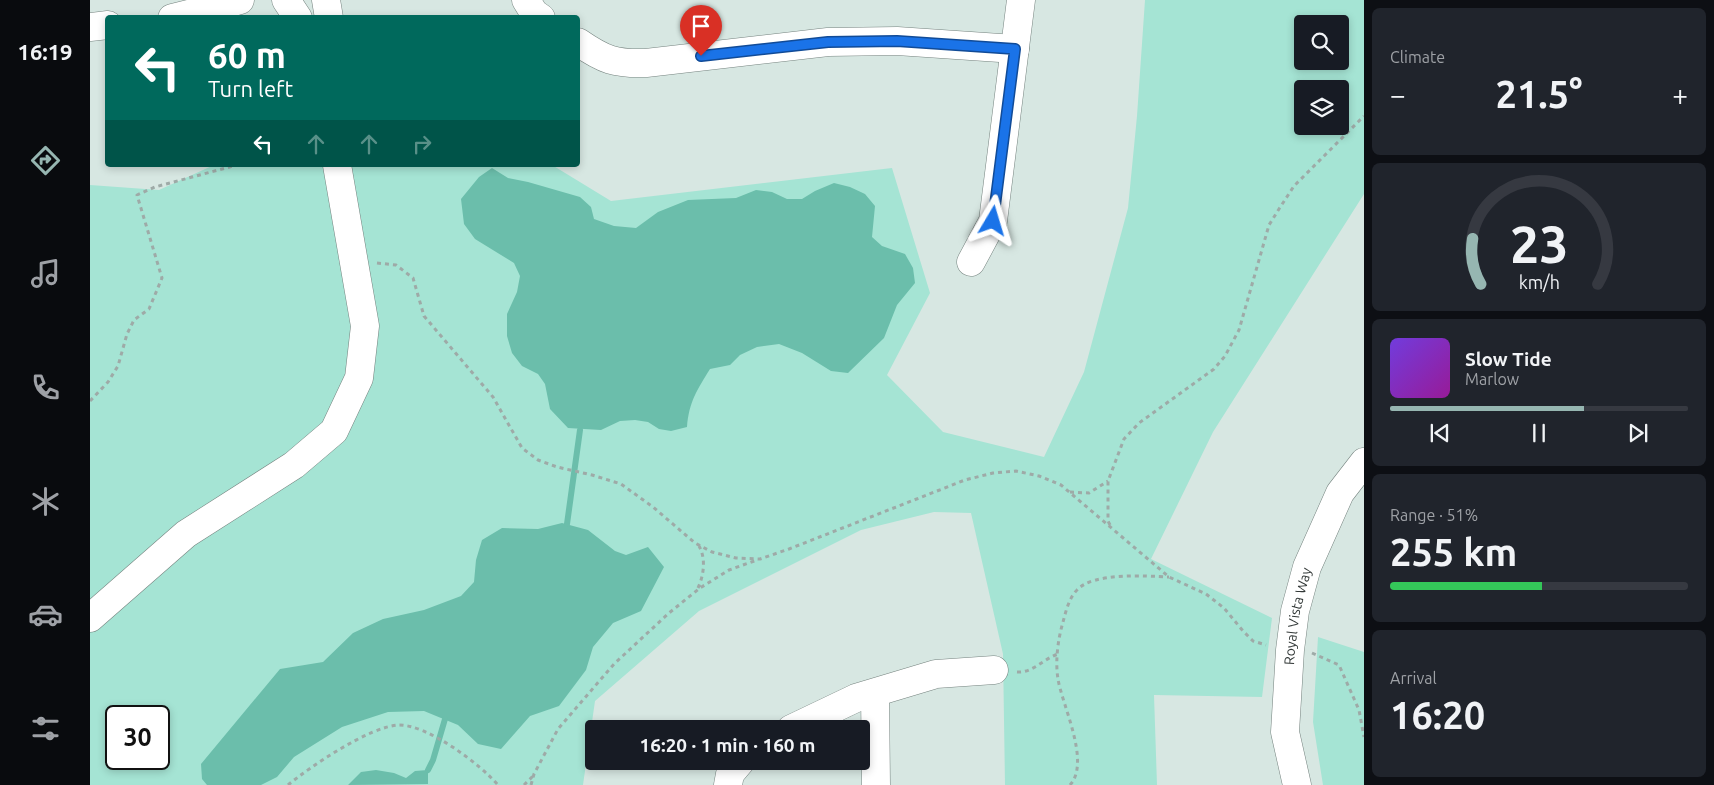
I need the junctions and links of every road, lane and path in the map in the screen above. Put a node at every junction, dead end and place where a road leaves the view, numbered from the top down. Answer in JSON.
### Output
{"nodes":[{"id":1,"x":240,"y":0,"type":"edge"},
{"id":2,"x":286,"y":0,"type":"edge"},
{"id":3,"x":326,"y":0,"type":"edge"},
{"id":4,"x":526,"y":0,"type":"edge"},
{"id":5,"x":1021,"y":0,"type":"edge"},
{"id":6,"x":184,"y":15,"type":"edge"},
{"id":7,"x":296,"y":15,"type":"edge"},
{"id":8,"x":328,"y":15,"type":"edge"},
{"id":9,"x":537,"y":15,"type":"edge"},
{"id":10,"x":105,"y":25,"type":"edge"},
{"id":11,"x":90,"y":27,"type":"edge"},
{"id":12,"x":580,"y":43,"type":"edge"},
{"id":13,"x":1015,"y":49,"type":"junction"},
{"id":14,"x":1364,"y":116,"type":"edge"},
{"id":15,"x":230,"y":167,"type":"edge"},
{"id":16,"x":337,"y":167,"type":"edge"},
{"id":17,"x":374,"y":262,"type":"dead end"},
{"id":18,"x":971,"y":262,"type":"dead end"},
{"id":19,"x":90,"y":401,"type":"edge"},
{"id":20,"x":1364,"y":462,"type":"edge"},
{"id":21,"x":1108,"y":481,"type":"junction"},
{"id":22,"x":1069,"y":492,"type":"junction"},
{"id":23,"x":1111,"y":527,"type":"junction"},
{"id":24,"x":699,"y":545,"type":"junction"},
{"id":25,"x":760,"y":558,"type":"junction"},
{"id":26,"x":1169,"y":577,"type":"junction"},
{"id":27,"x":697,"y":590,"type":"junction"},
{"id":28,"x":90,"y":618,"type":"edge"},
{"id":29,"x":1266,"y":645,"type":"dead end"},
{"id":30,"x":1312,"y":653,"type":"dead end"},
{"id":31,"x":1058,"y":654,"type":"junction"},
{"id":32,"x":994,"y":670,"type":"joint"},
{"id":33,"x":875,"y":693,"type":"junction"},
{"id":34,"x":809,"y":720,"type":"edge"},
{"id":35,"x":1364,"y":737,"type":"edge"},
{"id":36,"x":733,"y":770,"type":"edge"},
{"id":37,"x":534,"y":774,"type":"junction"},
{"id":38,"x":288,"y":785,"type":"edge"},
{"id":39,"x":498,"y":785,"type":"edge"},
{"id":40,"x":524,"y":785,"type":"edge"},
{"id":41,"x":531,"y":785,"type":"edge"},
{"id":42,"x":728,"y":785,"type":"edge"},
{"id":43,"x":876,"y":785,"type":"edge"},
{"id":44,"x":1070,"y":785,"type":"edge"},
{"id":45,"x":1298,"y":785,"type":"edge"}],
"edges":[{"from":1,"to":6,"type":"street"},
{"from":2,"to":7,"type":"street"},
{"from":3,"to":8,"type":"street"},
{"from":4,"to":9,"type":"street"},
{"from":5,"to":13,"type":"street"},
{"from":10,"to":11,"type":"street"},
{"from":12,"to":13,"type":"street"},
{"from":13,"to":18,"type":"street"},
{"from":14,"to":21,"type":"path"},
{"from":15,"to":19,"type":"path"},
{"from":16,"to":28,"type":"street"},
{"from":17,"to":24,"type":"path"},
{"from":20,"to":45,"type":"street","name":"Royal Vista Way"},
{"from":21,"to":22,"type":"path"},
{"from":21,"to":23,"type":"path"},
{"from":22,"to":23,"type":"path"},
{"from":22,"to":25,"type":"path"},
{"from":23,"to":26,"type":"path"},
{"from":24,"to":25,"type":"path"},
{"from":24,"to":27,"type":"path"},
{"from":25,"to":27,"type":"path"},
{"from":26,"to":29,"type":"path"},
{"from":26,"to":31,"type":"path"},
{"from":27,"to":37,"type":"path"},
{"from":30,"to":35,"type":"path"},
{"from":31,"to":32,"type":"path"},
{"from":31,"to":44,"type":"path"},
{"from":32,"to":33,"type":"street"},
{"from":33,"to":34,"type":"street"},
{"from":33,"to":43,"type":"street"},
{"from":36,"to":42,"type":"street"},
{"from":37,"to":40,"type":"path"},
{"from":37,"to":41,"type":"path"},
{"from":38,"to":39,"type":"path"}]}
